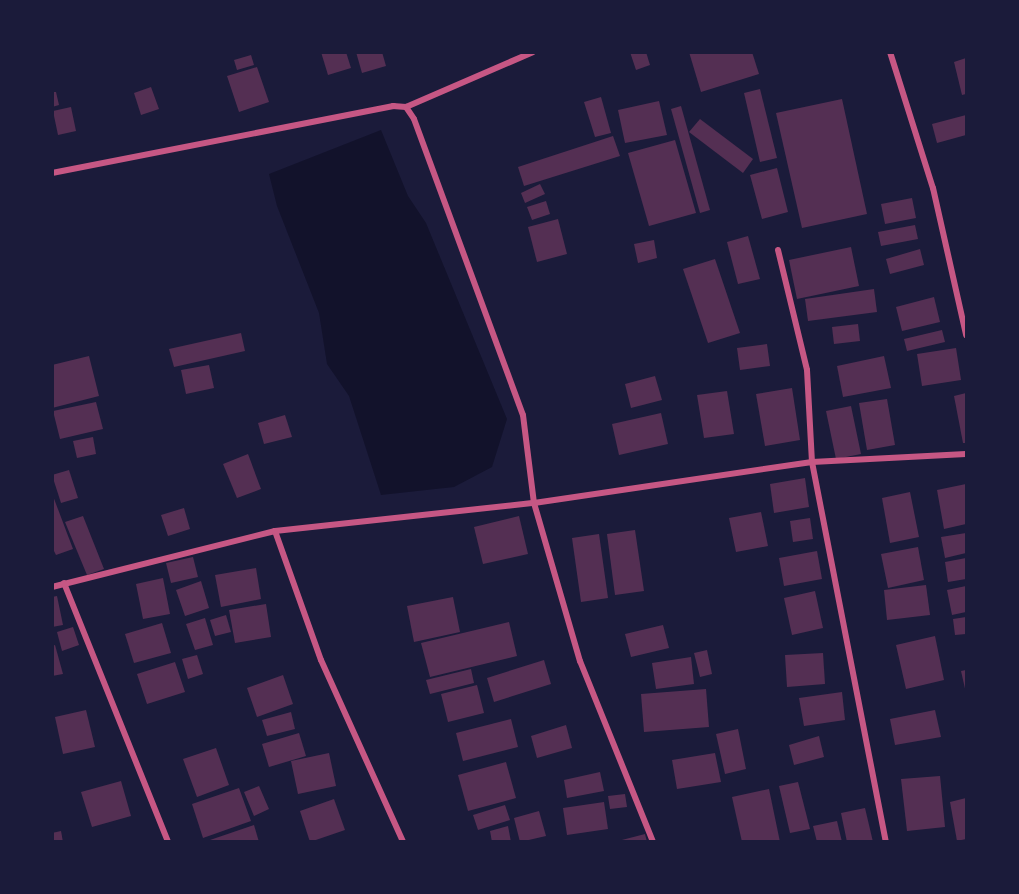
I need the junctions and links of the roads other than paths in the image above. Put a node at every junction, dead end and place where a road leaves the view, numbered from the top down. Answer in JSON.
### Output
{"nodes":[{"id":1,"x":533,"y":52,"type":"edge"},
{"id":2,"x":890,"y":52,"type":"edge"},
{"id":3,"x":406,"y":107,"type":"junction"},
{"id":4,"x":52,"y":173,"type":"edge"},
{"id":5,"x":778,"y":250,"type":"dead end"},
{"id":6,"x":966,"y":335,"type":"edge"},
{"id":7,"x":966,"y":454,"type":"edge"},
{"id":8,"x":812,"y":462,"type":"junction"},
{"id":9,"x":534,"y":503,"type":"junction"},
{"id":10,"x":275,"y":531,"type":"junction"},
{"id":11,"x":64,"y":583,"type":"junction"},
{"id":12,"x":52,"y":587,"type":"edge"},
{"id":13,"x":168,"y":842,"type":"edge"},
{"id":14,"x":403,"y":842,"type":"edge"},
{"id":15,"x":653,"y":842,"type":"edge"},
{"id":16,"x":886,"y":842,"type":"edge"}],
"edges":[{"from":1,"to":3,"type":"street"},
{"from":2,"to":6,"type":"street"},
{"from":3,"to":4,"type":"street"},
{"from":3,"to":9,"type":"street"},
{"from":5,"to":8,"type":"street"},
{"from":7,"to":8,"type":"street"},
{"from":8,"to":9,"type":"street"},
{"from":8,"to":16,"type":"street"},
{"from":9,"to":10,"type":"street"},
{"from":9,"to":15,"type":"street"},
{"from":10,"to":11,"type":"street"},
{"from":10,"to":14,"type":"street"},
{"from":11,"to":12,"type":"street"},
{"from":11,"to":13,"type":"street"}]}
